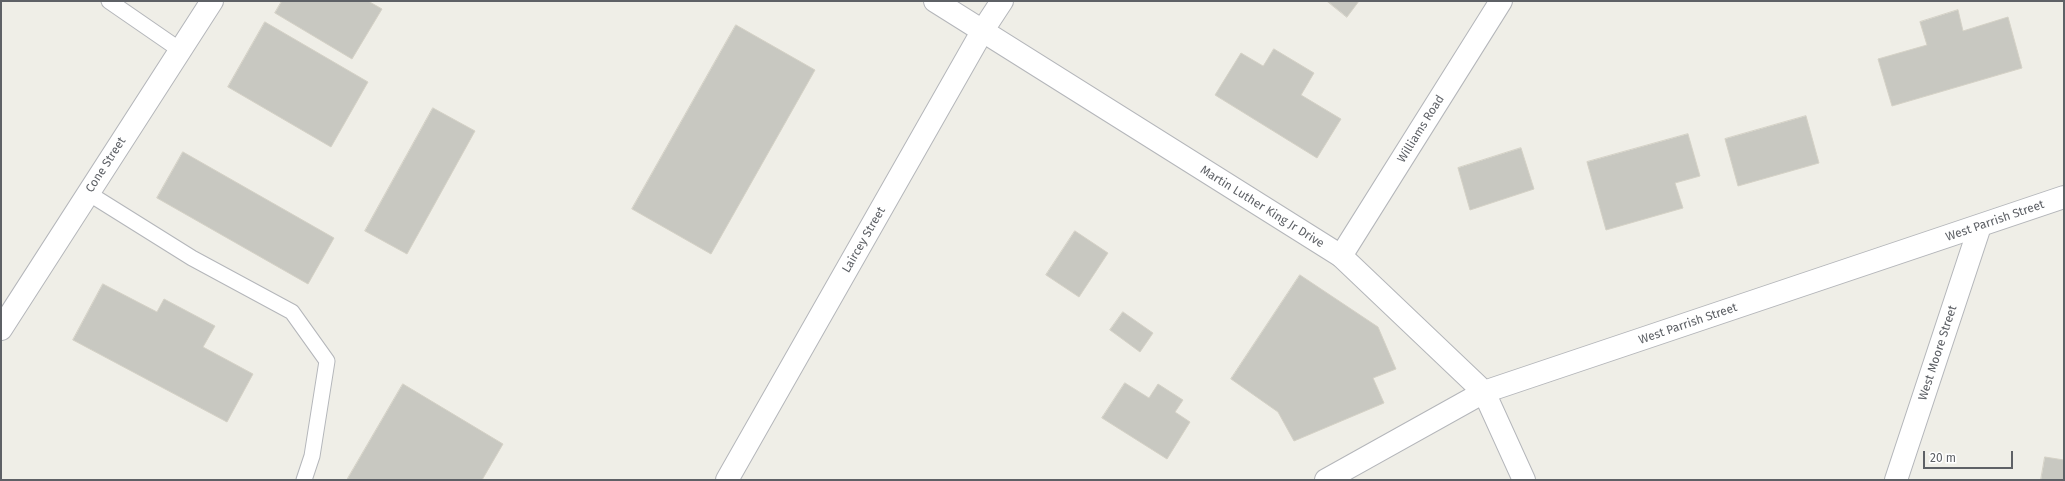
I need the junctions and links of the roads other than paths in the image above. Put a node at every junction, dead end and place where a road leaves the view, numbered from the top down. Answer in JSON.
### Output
{"nodes":[{"id":1,"x":109,"y":1,"type":"edge"},
{"id":2,"x":212,"y":1,"type":"edge"},
{"id":3,"x":935,"y":1,"type":"edge"},
{"id":4,"x":1002,"y":1,"type":"edge"},
{"id":5,"x":1501,"y":1,"type":"edge"},
{"id":6,"x":983,"y":30,"type":"junction"},
{"id":7,"x":180,"y":50,"type":"junction"},
{"id":8,"x":88,"y":193,"type":"junction"},
{"id":9,"x":2064,"y":198,"type":"edge"},
{"id":10,"x":1980,"y":226,"type":"junction"},
{"id":11,"x":1340,"y":256,"type":"junction"},
{"id":12,"x":1,"y":329,"type":"edge"},
{"id":13,"x":1484,"y":392,"type":"junction"},
{"id":14,"x":304,"y":480,"type":"edge"},
{"id":15,"x":727,"y":480,"type":"edge"},
{"id":16,"x":1326,"y":480,"type":"edge"},
{"id":17,"x":1524,"y":480,"type":"edge"},
{"id":18,"x":1896,"y":480,"type":"edge"}],
"edges":[{"from":1,"to":7,"type":"lane"},
{"from":2,"to":7,"type":"street","name":"Cone Street"},
{"from":3,"to":6,"type":"street","name":"Martin Luther King Jr Drive"},
{"from":4,"to":6,"type":"street","name":"Laircey Street"},
{"from":5,"to":11,"type":"street","name":"Williams Road"},
{"from":6,"to":11,"type":"street","name":"Martin Luther King Jr Drive"},
{"from":6,"to":15,"type":"street","name":"Laircey Street"},
{"from":7,"to":8,"type":"street","name":"Cone Street"},
{"from":8,"to":12,"type":"street","name":"Cone Street"},
{"from":8,"to":14,"type":"lane"},
{"from":9,"to":10,"type":"street","name":"West Parrish Street"},
{"from":10,"to":13,"type":"street","name":"West Parrish Street"},
{"from":10,"to":18,"type":"street","name":"West Moore Street"},
{"from":11,"to":13,"type":"street","name":"Martin Luther King Jr Drive"},
{"from":13,"to":16,"type":"street","name":"West Parrish Street"},
{"from":13,"to":17,"type":"street","name":"Martin Luther King Jr Drive"}]}
